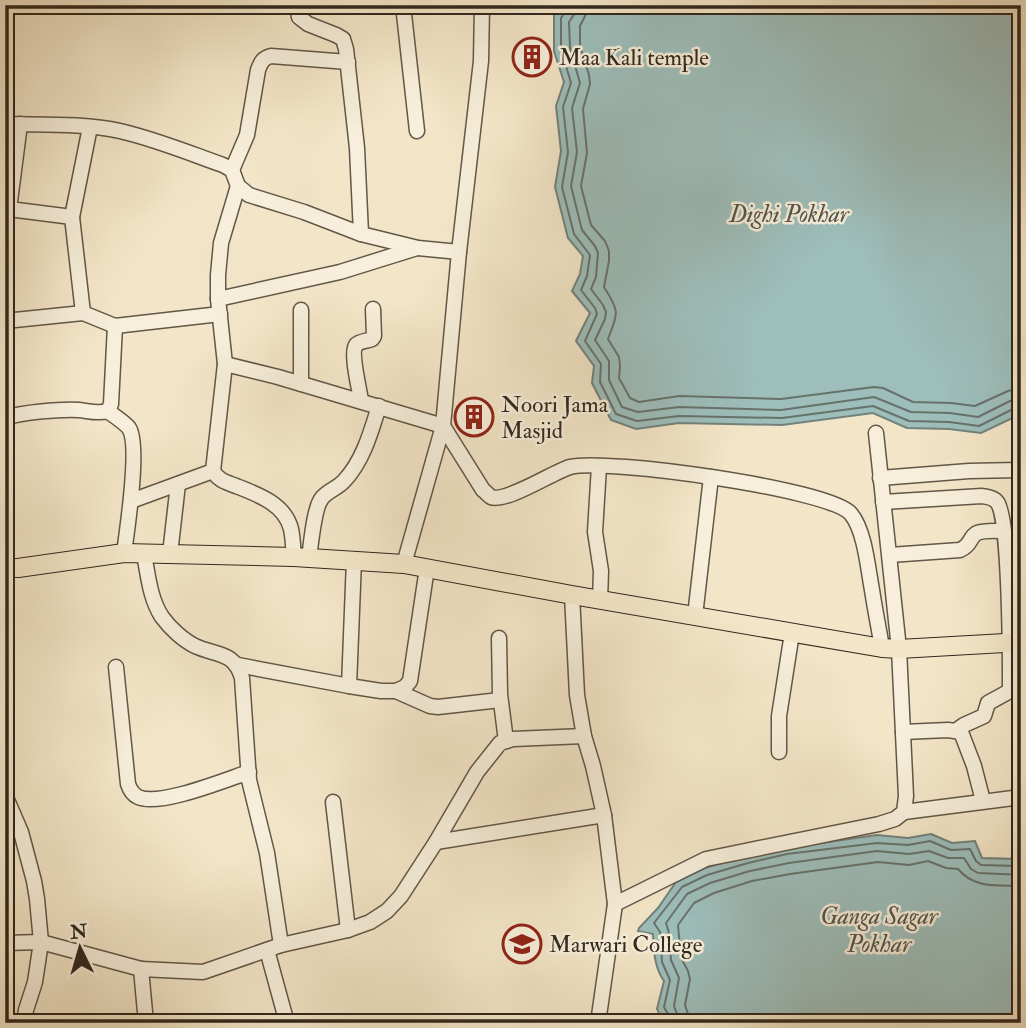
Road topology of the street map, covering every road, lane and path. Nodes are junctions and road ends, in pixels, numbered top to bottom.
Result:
1 (297, 5) edge
2 (403, 5) edge
3 (482, 5) edge
4 (348, 62) junction
5 (5, 124) edge
6 (20, 124) junction
7 (90, 127) junction
8 (417, 131) dead end
9 (232, 170) junction
10 (238, 186) junction
11 (72, 217) junction
12 (361, 234) junction
13 (418, 248) junction
14 (459, 252) junction
15 (218, 299) junction
16 (373, 309) dead end
17 (301, 310) dead end
18 (83, 313) junction
19 (220, 314) junction
20 (5, 321) edge
21 (115, 326) junction
22 (225, 364) junction
23 (301, 384) junction
24 (361, 401) junction
25 (379, 406) junction
26 (108, 411) junction
27 (5, 418) edge
28 (443, 426) junction
29 (876, 433) dead end
30 (599, 466) junction
31 (1021, 470) edge
32 (214, 471) junction
33 (711, 477) junction
34 (880, 478) junction
35 (178, 484) junction
36 (131, 501) junction
37 (883, 502) junction
38 (1003, 531) junction
39 (124, 553) junction
40 (144, 554) junction
41 (170, 554) junction
42 (890, 555) junction
43 (302, 557) junction
44 (354, 561) junction
45 (404, 564) junction
46 (5, 568) edge
47 (427, 568) junction
48 (572, 595) junction
49 (600, 600) junction
50 (695, 616) junction
51 (792, 633) junction
52 (499, 638) dead end
53 (1016, 642) edge
54 (891, 648) junction
55 (238, 665) junction
56 (116, 667) dead end
57 (349, 686) junction
58 (396, 691) junction
59 (500, 700) junction
60 (957, 730) junction
61 (903, 732) junction
62 (584, 736) junction
63 (506, 741) junction
64 (779, 752) dead end
65 (248, 772) junction
66 (5, 795) edge
67 (1021, 797) edge
68 (333, 802) dead end
69 (983, 802) junction
70 (904, 811) junction
71 (604, 816) junction
72 (436, 842) junction
73 (615, 904) junction
74 (348, 930) junction
75 (41, 942) junction
76 (5, 943) edge
77 (274, 948) junction
78 (141, 969) junction
79 (24, 1023) edge
80 (146, 1023) edge
81 (287, 1023) edge
82 (598, 1023) edge

1 - 4 street
2 - 8 street
3 - 14 street
4 - 9 street
4 - 12 street
5 - 6 street
6 - 7 street
6 - 11 street
7 - 9 street
7 - 11 street
9 - 10 street
10 - 12 street
10 - 15 street
11 - 18 street
12 - 13 street
13 - 14 street
13 - 15 street
14 - 28 street
15 - 19 street
16 - 24 street
17 - 23 street
18 - 20 street
18 - 21 street
19 - 21 street
19 - 22 street
21 - 26 street
22 - 23 street
22 - 32 street
23 - 24 street
24 - 25 street
25 - 28 street
25 - 43 street
26 - 27 street
26 - 36 street
28 - 30 street
28 - 45 street
29 - 34 street
30 - 33 street
30 - 49 street
31 - 34 street
32 - 35 street
32 - 43 street
33 - 50 street
33 - 54 street
34 - 37 street
35 - 36 street
35 - 41 street
36 - 39 street
37 - 38 street
37 - 42 street
38 - 42 street
38 - 53 street
39 - 40 main road
39 - 46 main road
40 - 41 main road
40 - 55 street
41 - 43 main road
42 - 54 street
43 - 44 main road
44 - 45 main road
44 - 57 street
45 - 47 main road
47 - 48 main road
47 - 58 street
48 - 49 main road
48 - 62 street
49 - 50 main road
50 - 51 main road
51 - 54 main road
51 - 64 street
52 - 59 street
53 - 54 main road
53 - 60 street
54 - 61 street
55 - 57 street
55 - 65 street
56 - 65 street
57 - 58 street
58 - 59 street
59 - 63 street
60 - 61 street
60 - 69 street
61 - 70 street
62 - 63 street
62 - 71 street
63 - 72 street
65 - 77 street
66 - 75 street
67 - 69 street
68 - 74 street
69 - 70 street
70 - 73 street
71 - 72 street
71 - 73 street
72 - 74 street
73 - 82 street
74 - 77 street
75 - 76 street
75 - 78 street
75 - 79 street
77 - 78 street
77 - 81 street
78 - 80 street

